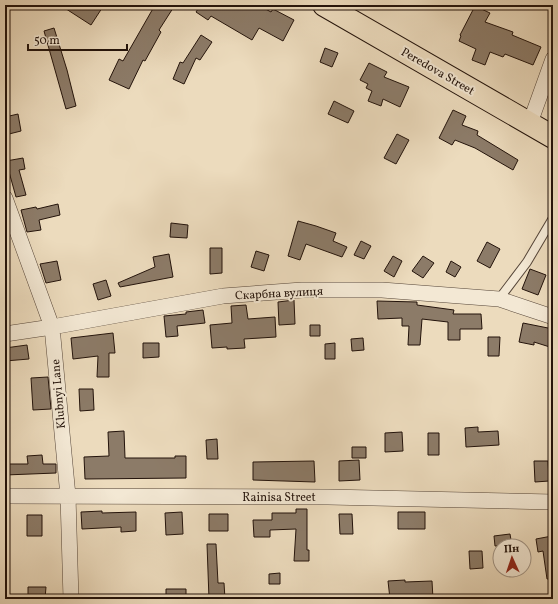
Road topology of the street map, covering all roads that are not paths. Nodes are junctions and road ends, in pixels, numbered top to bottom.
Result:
1 (324, 5) edge
2 (553, 59) edge
3 (530, 123) junction
4 (553, 137) edge
5 (5, 198) edge
6 (553, 218) edge
7 (499, 299) junction
8 (553, 317) edge
9 (52, 327) junction
10 (5, 334) edge
11 (5, 496) edge
12 (68, 496) junction
13 (553, 502) edge
14 (71, 599) edge

1 - 3 main road, Peredova Street
2 - 3 street
3 - 4 main road, Peredova Street
5 - 9 street, Klubnyi Lane
6 - 7 lane
7 - 8 street, Скарбна вулиця
7 - 9 street, Скарбна вулиця
9 - 10 street, Скарбна вулиця
9 - 12 street, Klubnyi Lane
11 - 12 street, Rainisa Street
12 - 13 street, Rainisa Street
12 - 14 street, Klubnyi Lane

